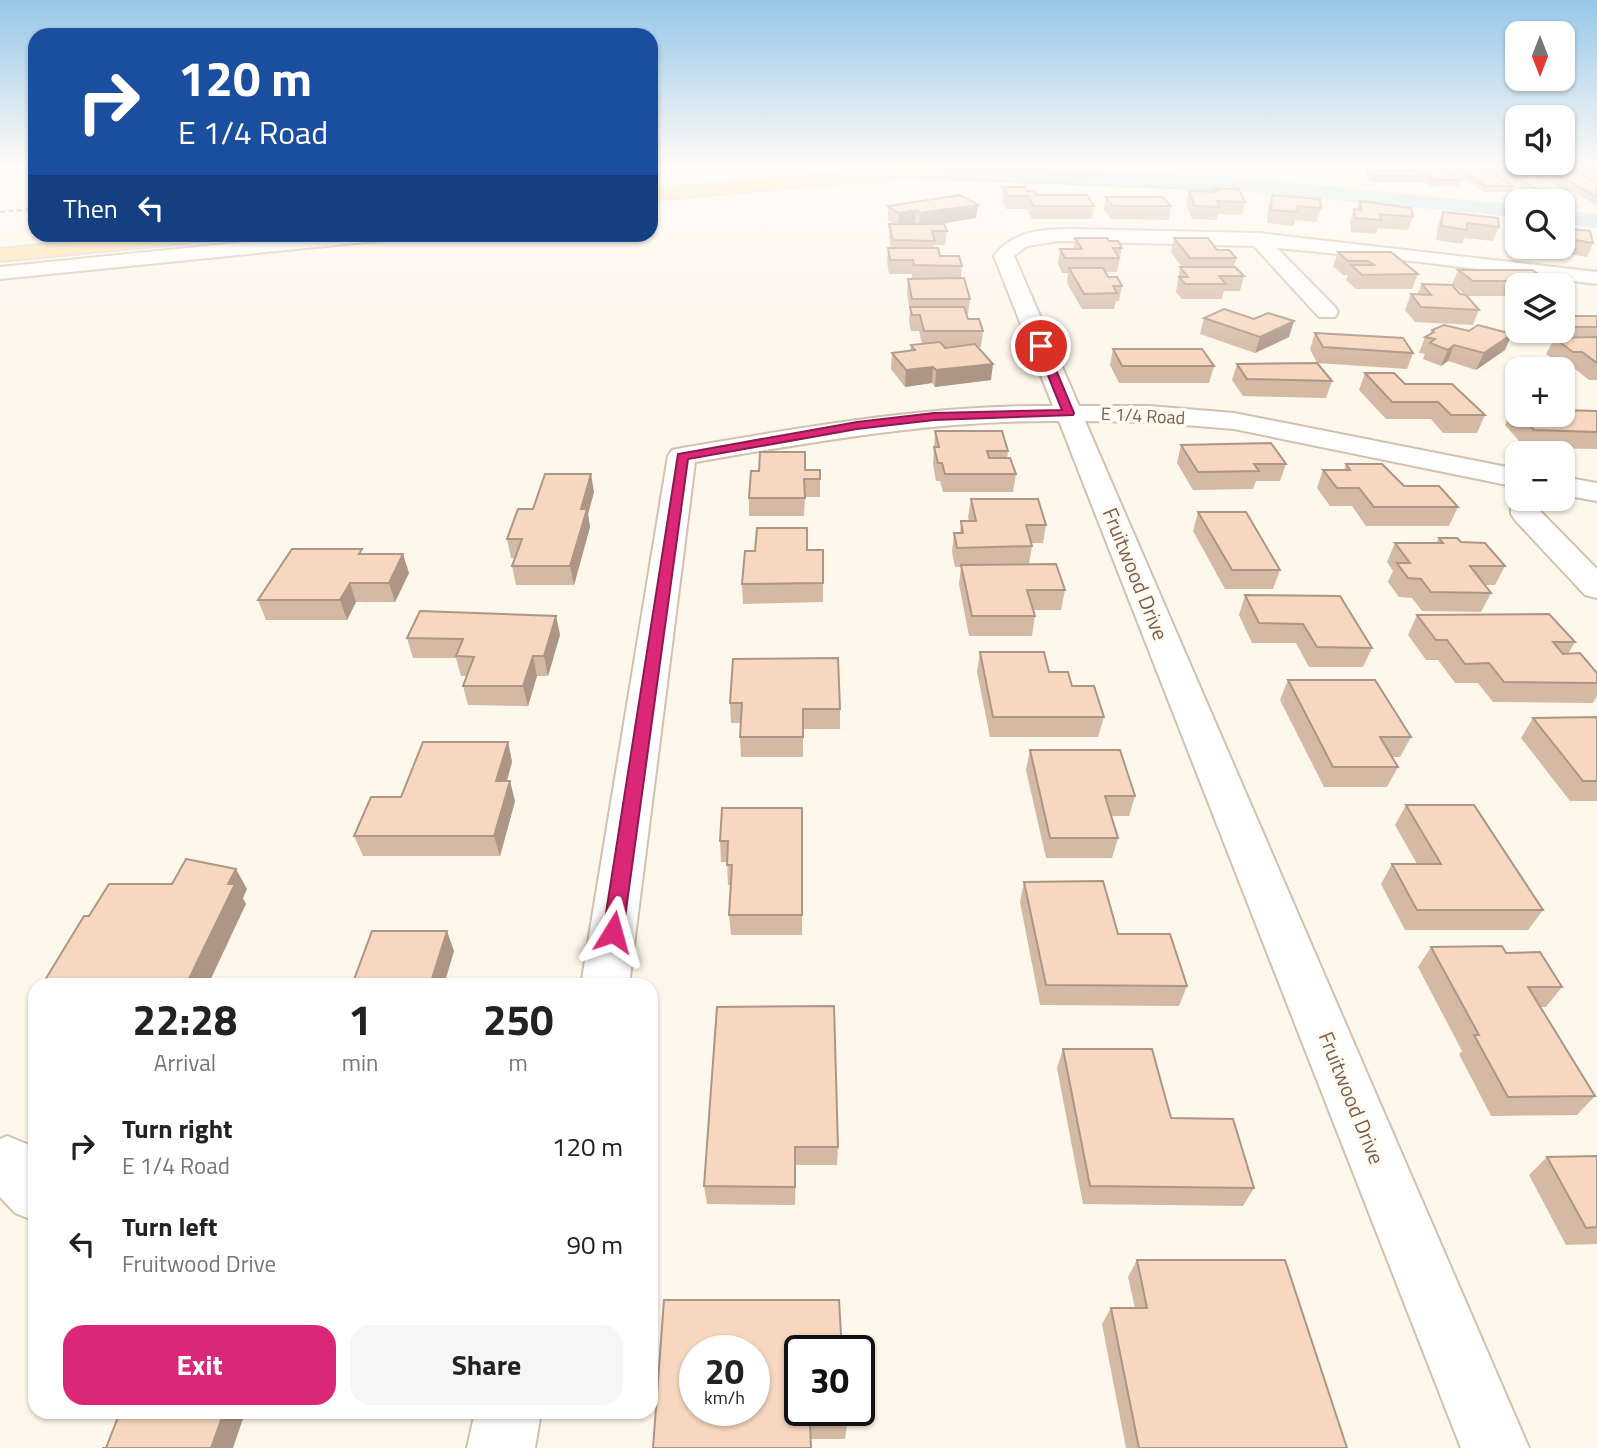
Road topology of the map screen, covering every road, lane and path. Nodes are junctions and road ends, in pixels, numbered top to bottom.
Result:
1 (28, 237) edge
2 (1258, 239) junction
3 (0, 240) edge
4 (135, 242) edge
5 (304, 242) edge
6 (0, 255) edge
7 (0, 274) edge
8 (1593, 280) edge
9 (1326, 312) dead end
10 (1069, 413) junction
11 (1505, 476) edge
12 (1575, 488) edge
13 (1597, 492) edge
14 (1525, 511) edge
15 (1597, 588) edge
16 (606, 978) edge
17 (507, 1419) edge
18 (501, 1448) edge
19 (1495, 1448) edge

1 - 3 main road
2 - 8 street, Fruitwood Drive
2 - 9 street
2 - 10 street, Fruitwood Drive
4 - 6 main road
5 - 7 street
10 - 11 street, E 1/4 Road
10 - 16 street, E 1/4 Road
10 - 19 street, Fruitwood Drive
12 - 13 street
14 - 15 street
17 - 18 street

